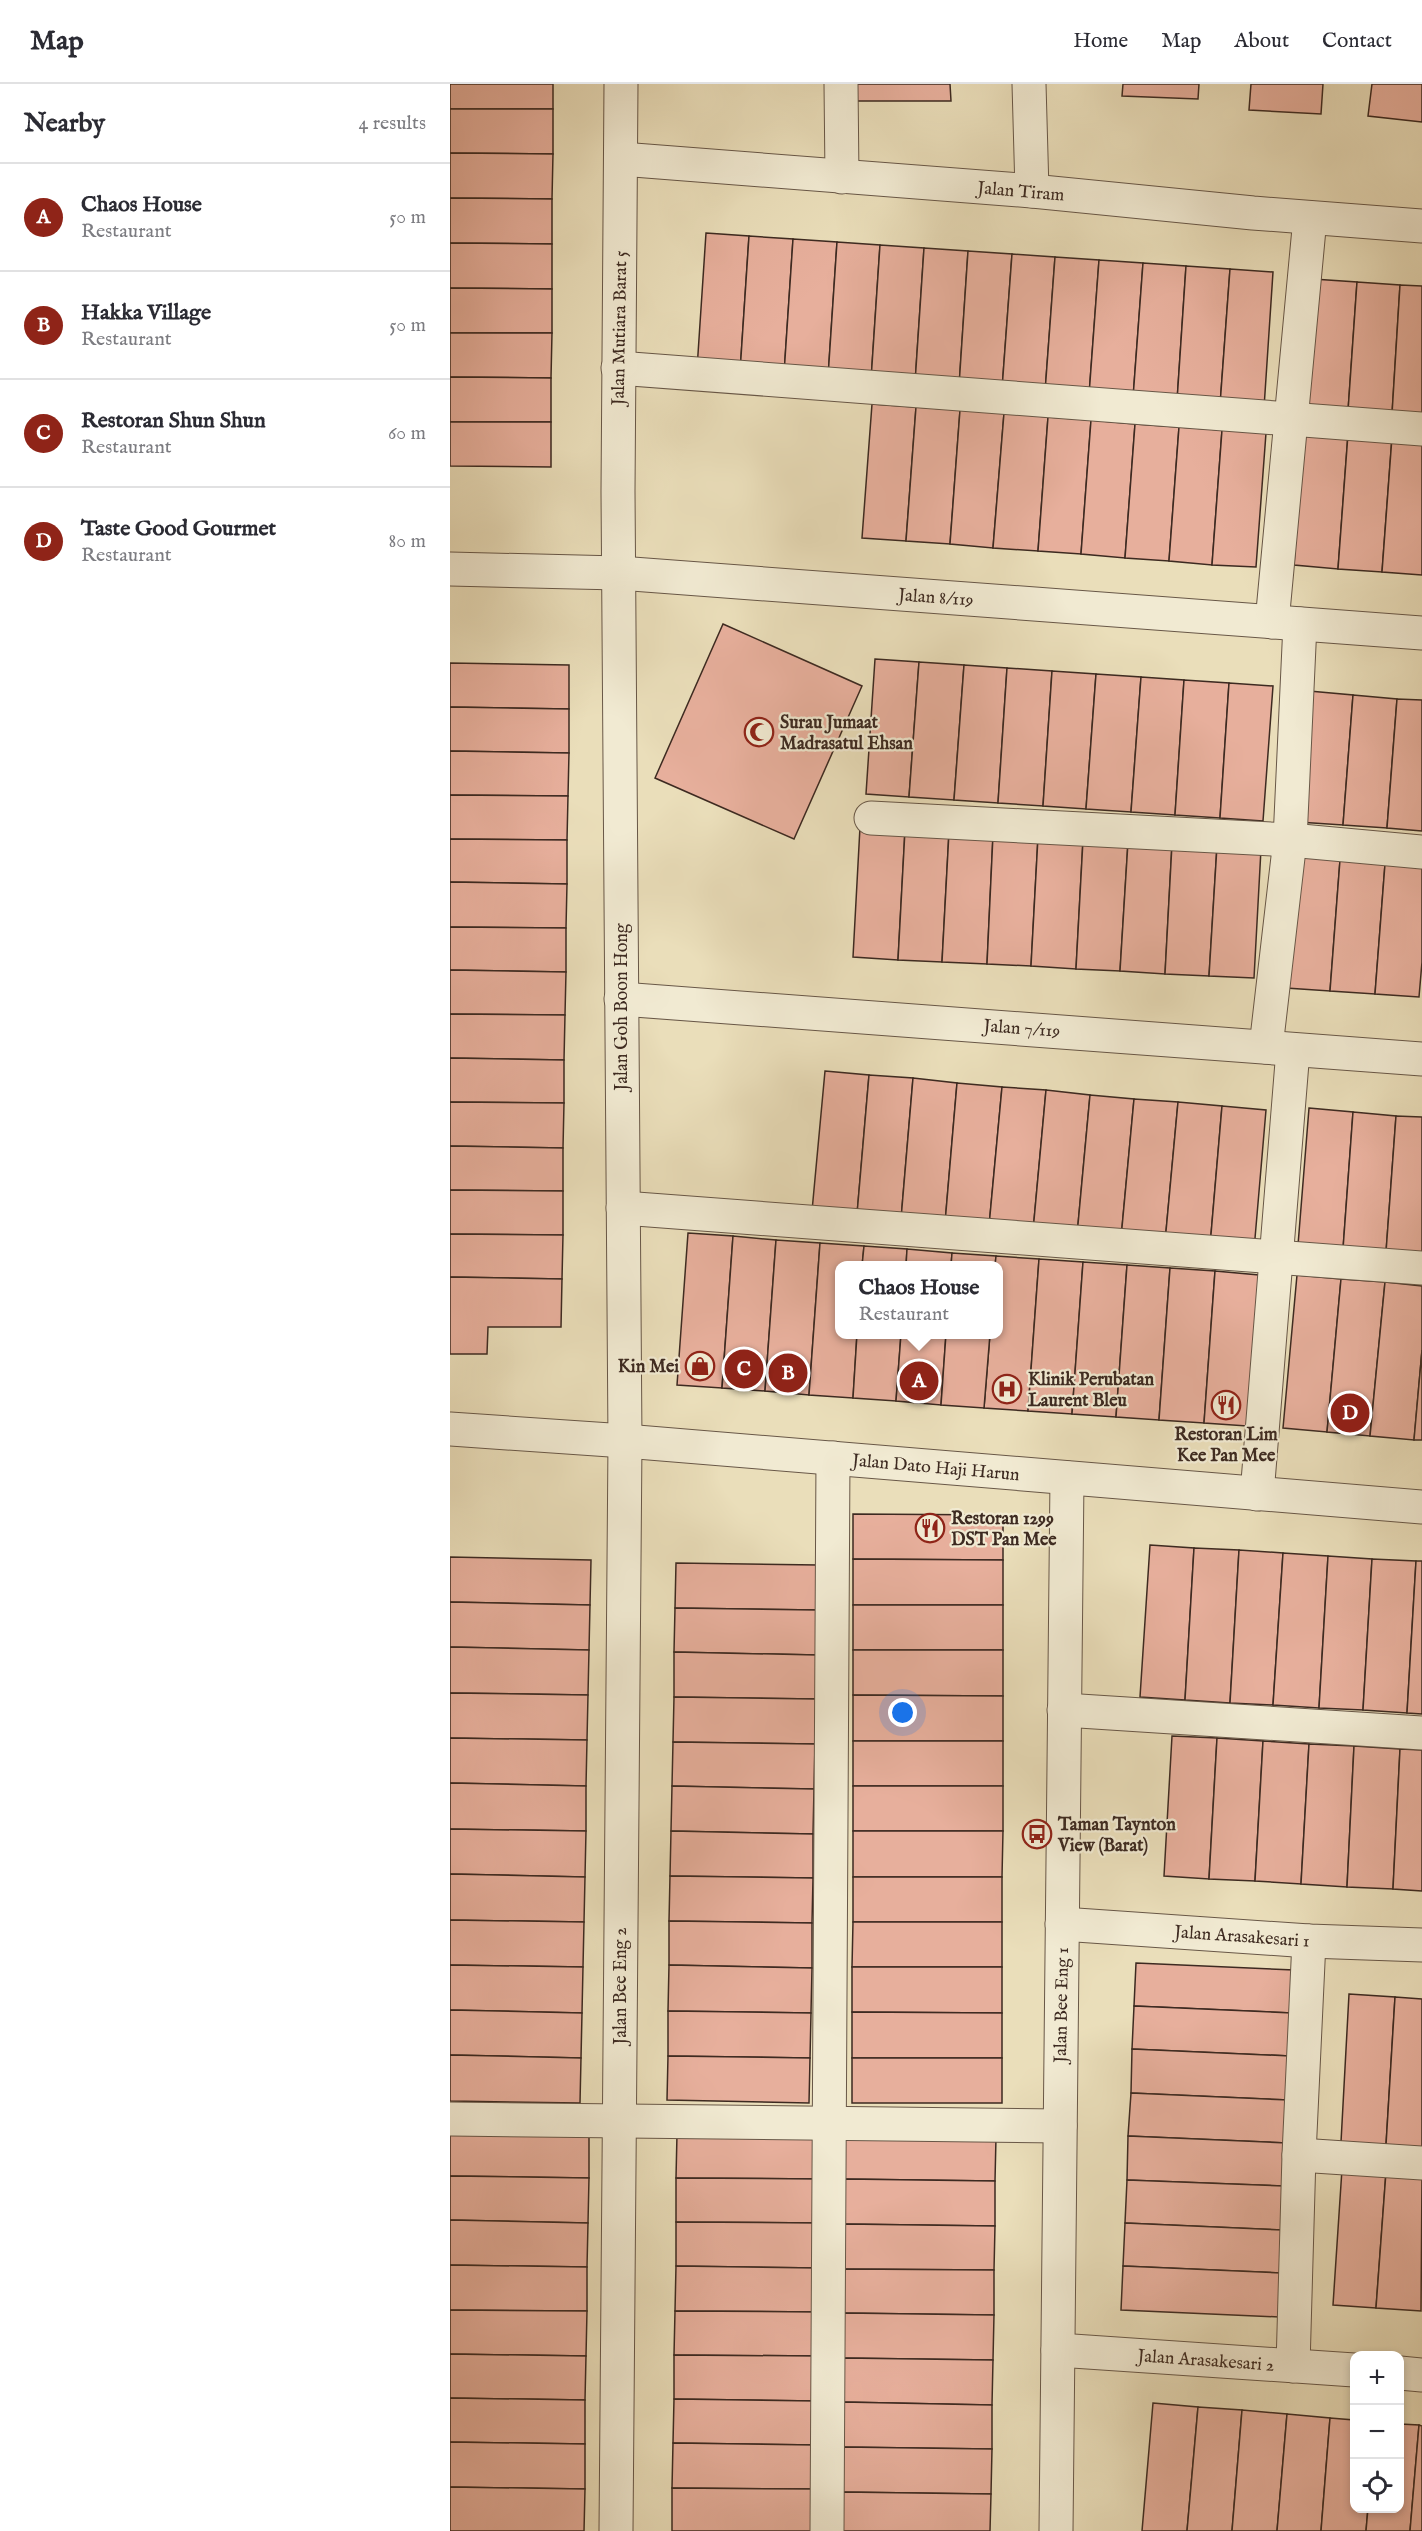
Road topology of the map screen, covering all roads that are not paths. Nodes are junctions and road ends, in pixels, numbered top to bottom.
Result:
1 (621, 84) edge
2 (841, 84) edge
3 (1029, 84) edge
4 (621, 159) junction
5 (842, 177) junction
6 (1032, 191) junction
7 (1310, 218) junction
8 (1422, 226) edge
9 (618, 368) junction
10 (1291, 419) junction
11 (1422, 429) edge
12 (450, 569) edge
13 (619, 573) junction
14 (1286, 623) junction
15 (1422, 633) edge
16 (871, 818) dead end
17 (1290, 840) junction
18 (1422, 852) edge
19 (621, 999) junction
20 (1280, 1048) junction
21 (1422, 1059) edge
22 (623, 1208) junction
23 (1277, 1257) junction
24 (1422, 1268) edge
25 (450, 1429) edge
26 (625, 1441) junction
27 (833, 1458) junction
28 (1067, 1478) junction
29 (1257, 1494) junction
30 (1422, 1507) edge
31 (1064, 1710) junction
32 (1422, 1733) edge
33 (1062, 1924) junction
34 (1309, 1941) junction
35 (1422, 1945) edge
36 (450, 2119) edge
37 (619, 2121) junction
38 (830, 2123) junction
39 (1060, 2126) junction
40 (1299, 2155) junction
41 (1422, 2163) edge
42 (1058, 2350) junction
43 (1293, 2366) junction
44 (1350, 2370) edge
45 (1404, 2373) edge
46 (1422, 2375) edge
47 (616, 2531) edge
48 (827, 2531) edge
49 (1056, 2531) edge

1 - 4 street, Jalan Mutiara Barat 5
2 - 5 street
3 - 6 street
4 - 5 street, Jalan Tiram
4 - 9 street, Jalan Mutiara Barat 5
5 - 6 street, Jalan Tiram
6 - 7 street, Jalan Tiram
7 - 8 street, Jalan Tiram
7 - 10 street
9 - 10 street
9 - 13 street, Jalan Mutiara Barat 5
10 - 11 street
10 - 14 street
12 - 13 street, Jalan 8/119
13 - 14 street, Jalan 8/119
13 - 19 street, Jalan Goh Boon Hong
14 - 15 street, Jalan 8/119
14 - 17 street
16 - 17 street
17 - 18 street
17 - 20 street
19 - 20 street, Jalan 7/119
19 - 22 street, Jalan Goh Boon Hong
20 - 21 street, Jalan 7/119
20 - 23 street
22 - 23 street
22 - 26 street, Jalan Goh Boon Hong
23 - 24 street
23 - 29 street
25 - 26 street, Jalan Dato Haji Harun
26 - 27 street, Jalan Dato Haji Harun
26 - 37 street, Jalan Bee Eng 2
27 - 28 street, Jalan Dato Haji Harun
27 - 38 street
28 - 29 street, Jalan Dato Haji Harun
28 - 31 street, Jalan Bee Eng 1
29 - 30 street, Jalan Dato Haji Harun
31 - 32 street
31 - 33 street, Jalan Bee Eng 1
33 - 34 street, Jalan Arasakesari 1
33 - 39 street, Jalan Bee Eng 1
34 - 35 street, Jalan Arasakesari 1
34 - 40 street
36 - 37 street
37 - 38 street
37 - 47 street, Jalan Bee Eng 2
38 - 39 street
38 - 48 street
39 - 42 street, Jalan Bee Eng 1
40 - 41 street
40 - 43 street
42 - 43 street, Jalan Arasakesari 2
42 - 49 street, Jalan Bee Eng 1
43 - 44 street, Jalan Arasakesari 2
45 - 46 street

